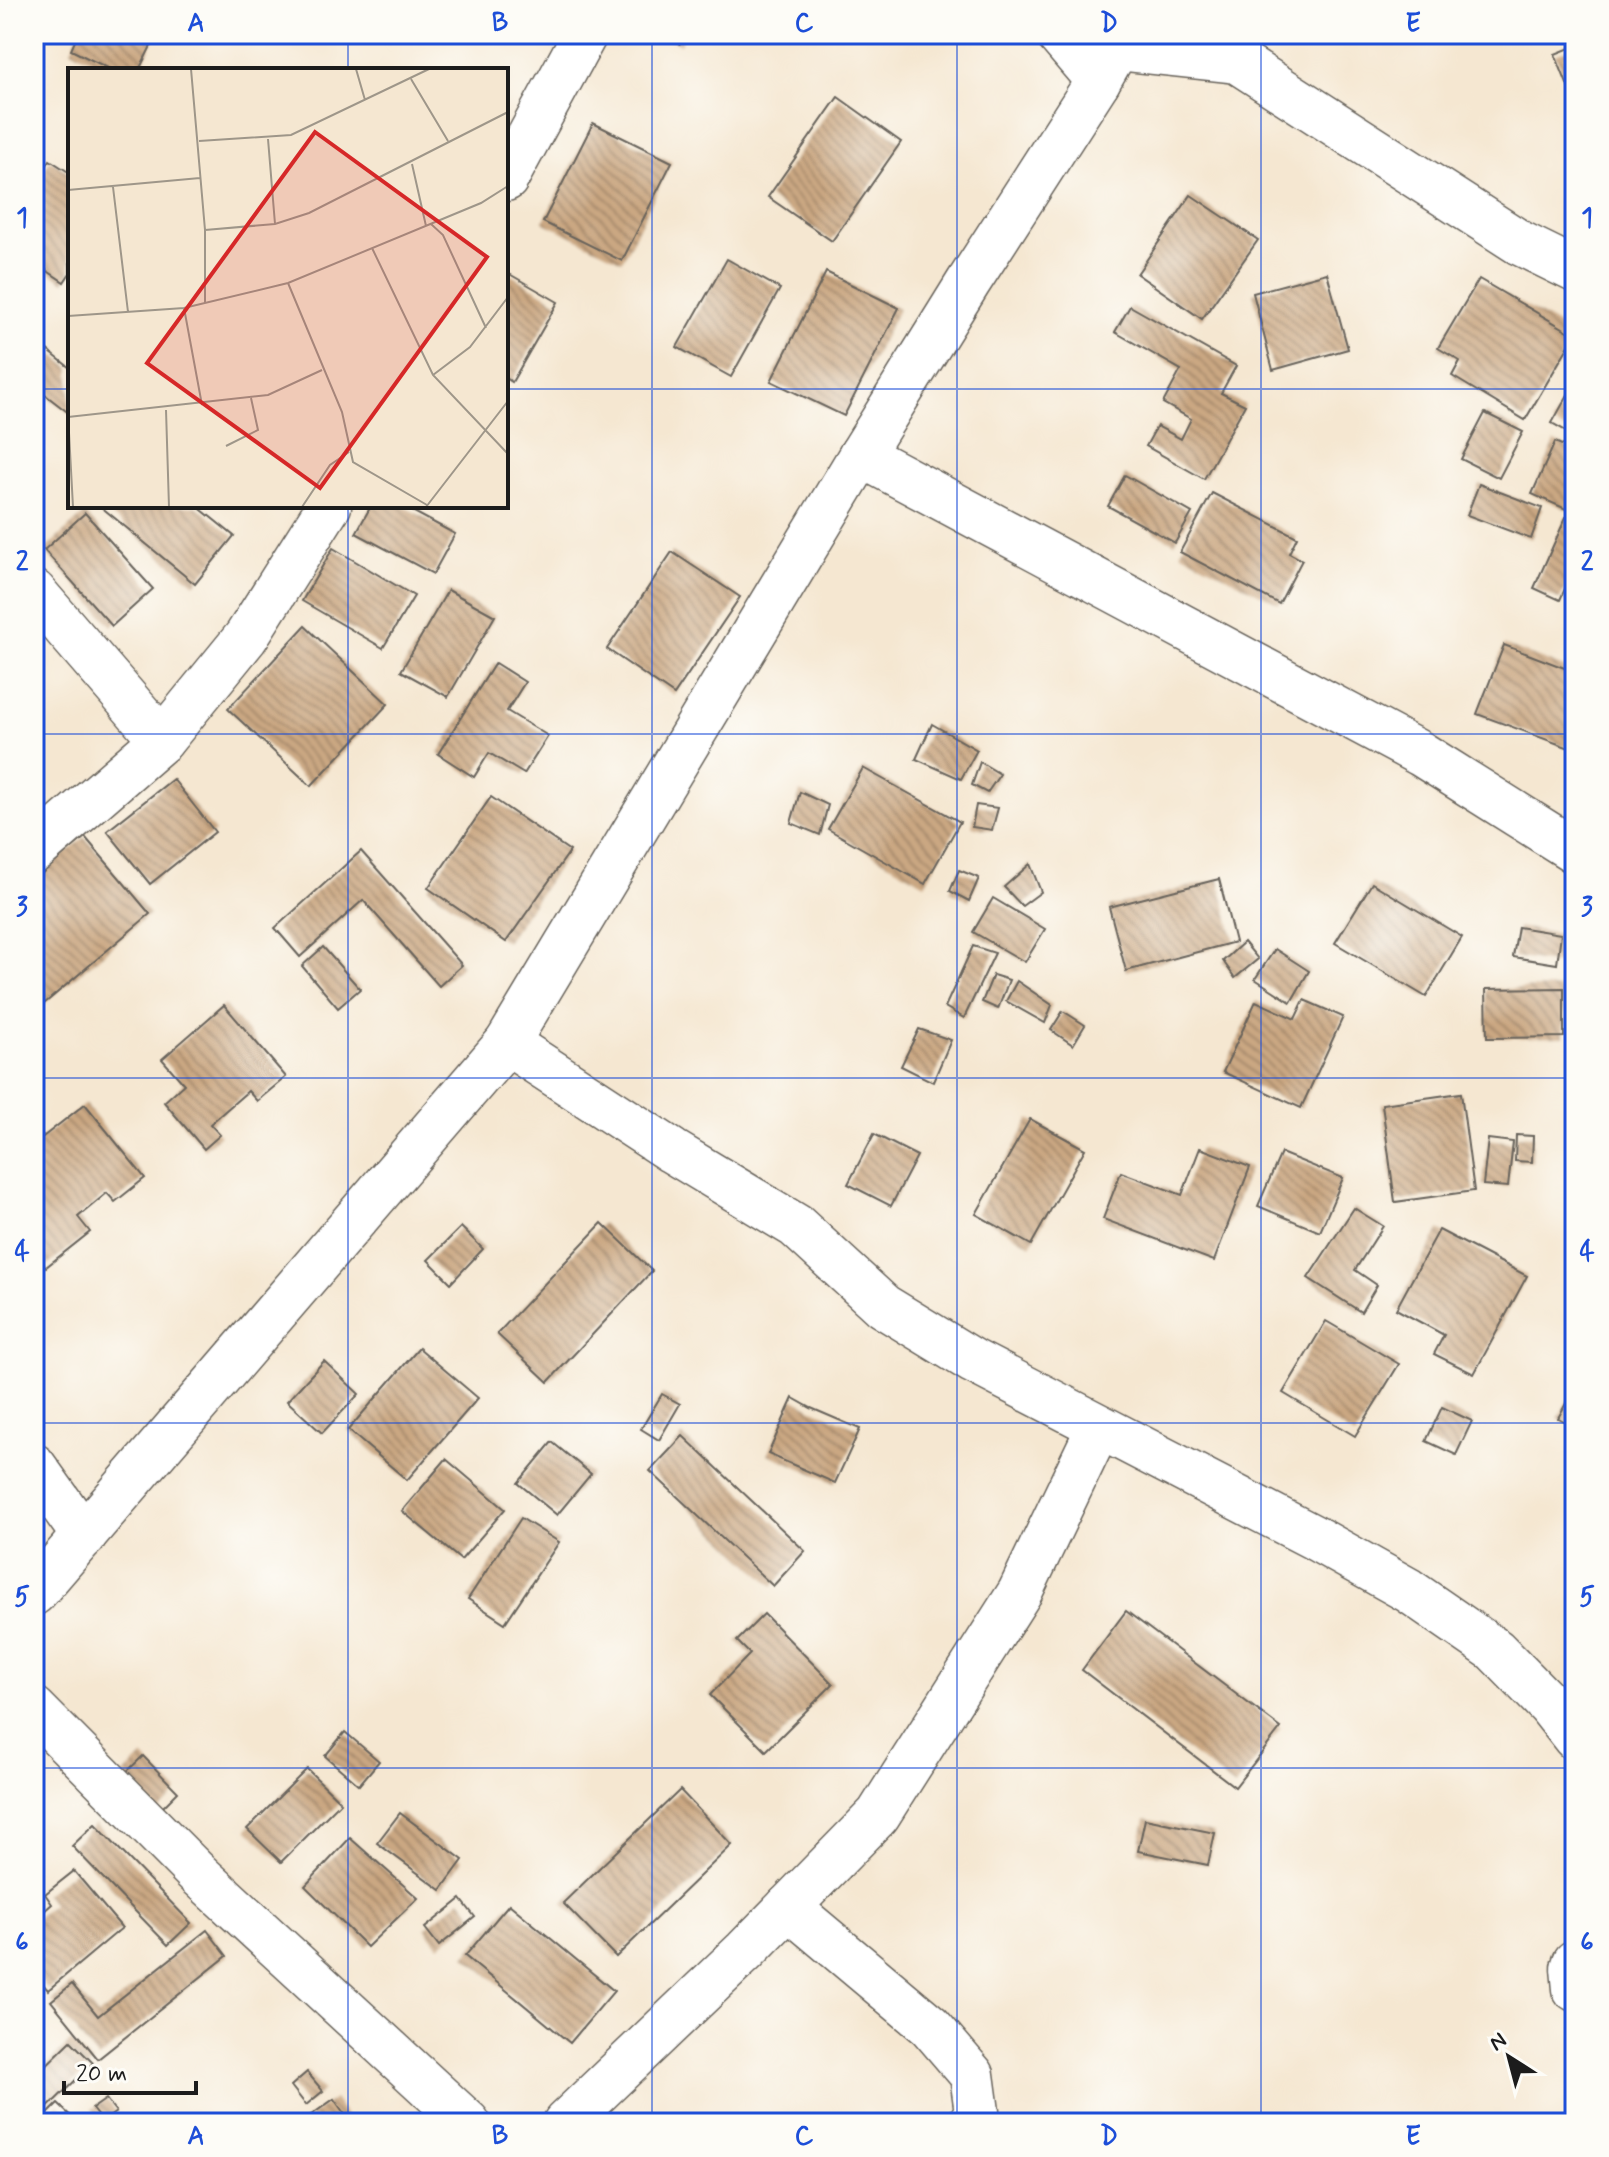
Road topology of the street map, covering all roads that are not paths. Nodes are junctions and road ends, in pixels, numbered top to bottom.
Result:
1 (585, 34) edge
2 (1058, 34) edge
3 (1113, 54) edge
4 (508, 175) edge
5 (1575, 270) edge
6 (861, 455) junction
7 (328, 508) edge
8 (34, 592) edge
9 (162, 740) junction
10 (34, 851) edge
11 (1575, 851) edge
12 (507, 1043) junction
13 (1099, 1427) junction
14 (34, 1466) edge
15 (84, 1536) junction
16 (34, 1593) edge
17 (34, 1709) edge
18 (1575, 1738) edge
19 (788, 1907) junction
20 (1575, 1962) edge
21 (1575, 1989) edge
22 (468, 2123) edge
23 (565, 2123) edge
24 (970, 2123) edge

1 - 4 street
2 - 3 street
3 - 5 street
3 - 6 street
6 - 11 street
6 - 12 street
7 - 9 street
8 - 9 street
9 - 10 street
12 - 13 street
12 - 15 street
13 - 18 street
13 - 19 street
14 - 15 street
15 - 16 street
17 - 22 street
19 - 23 street
19 - 24 street
20 - 21 street

